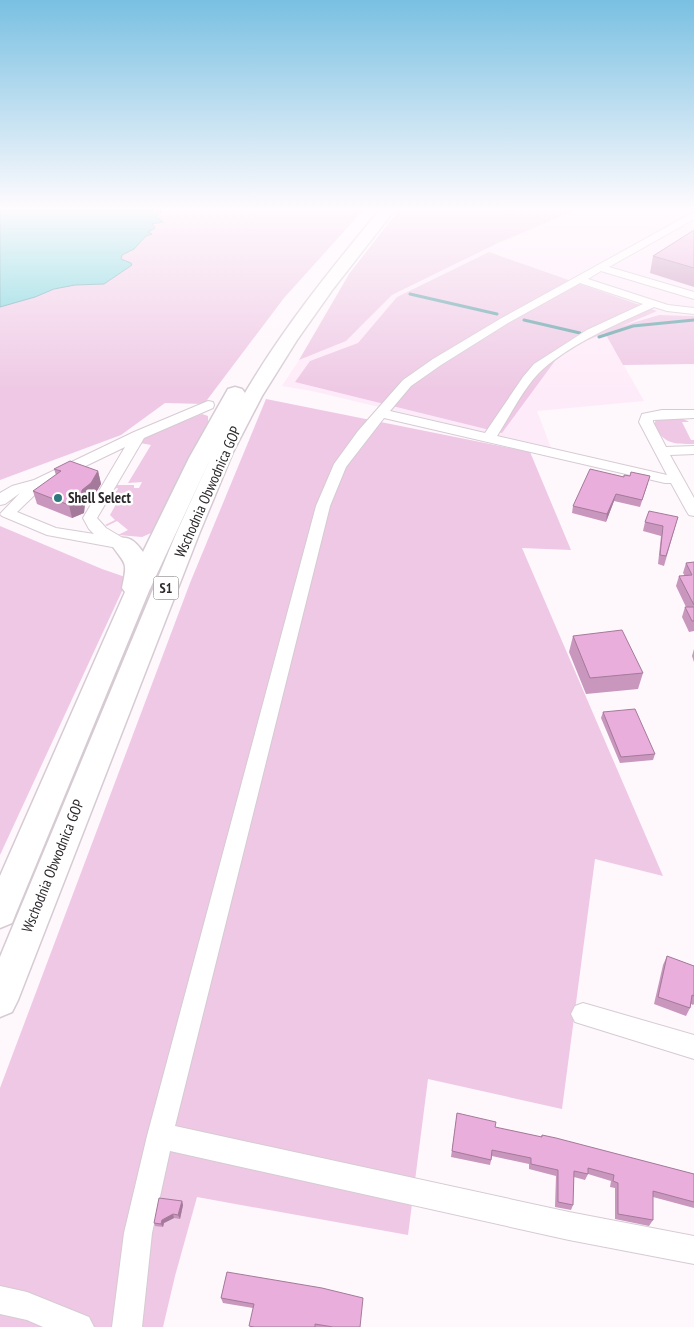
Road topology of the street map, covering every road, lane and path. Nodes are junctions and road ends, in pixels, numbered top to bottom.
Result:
1 (323, 269) edge
2 (340, 269) edge
3 (596, 269) edge
4 (605, 269) edge
5 (570, 284) junction
6 (694, 296) edge
7 (652, 304) junction
8 (694, 311) edge
9 (251, 367) junction
10 (208, 405) joint
11 (380, 413) junction
12 (694, 414) edge
13 (139, 435) junction
14 (488, 438) junction
15 (694, 450) edge
16 (663, 455) junction
17 (675, 478) junction
18 (2, 508) edge
19 (694, 512) edge
20 (123, 544) junction
21 (131, 606) junction
22 (0, 913) edge
23 (0, 1000) edge
24 (583, 1014) dead end
25 (694, 1047) edge
26 (160, 1136) junction
27 (694, 1250) edge
28 (0, 1300) edge
29 (79, 1327) edge
30 (127, 1327) edge

1 - 9 highway, Wschodnia Obwodnica GOP / S1
2 - 23 highway, Wschodnia Obwodnica GOP / S1
3 - 5 street
4 - 6 street
5 - 7 street
5 - 11 street
7 - 8 street
7 - 14 street
9 - 10 highway
9 - 21 highway, Wschodnia Obwodnica GOP / S1
10 - 13 street
11 - 14 street
11 - 26 street
12 - 16 street
13 - 18 street
13 - 20 street
14 - 17 street
15 - 16 street
16 - 17 street
17 - 19 street
18 - 20 street
20 - 21 highway
21 - 22 highway, Wschodnia Obwodnica GOP / S1
24 - 25 street
26 - 27 street
26 - 30 street
28 - 29 street

